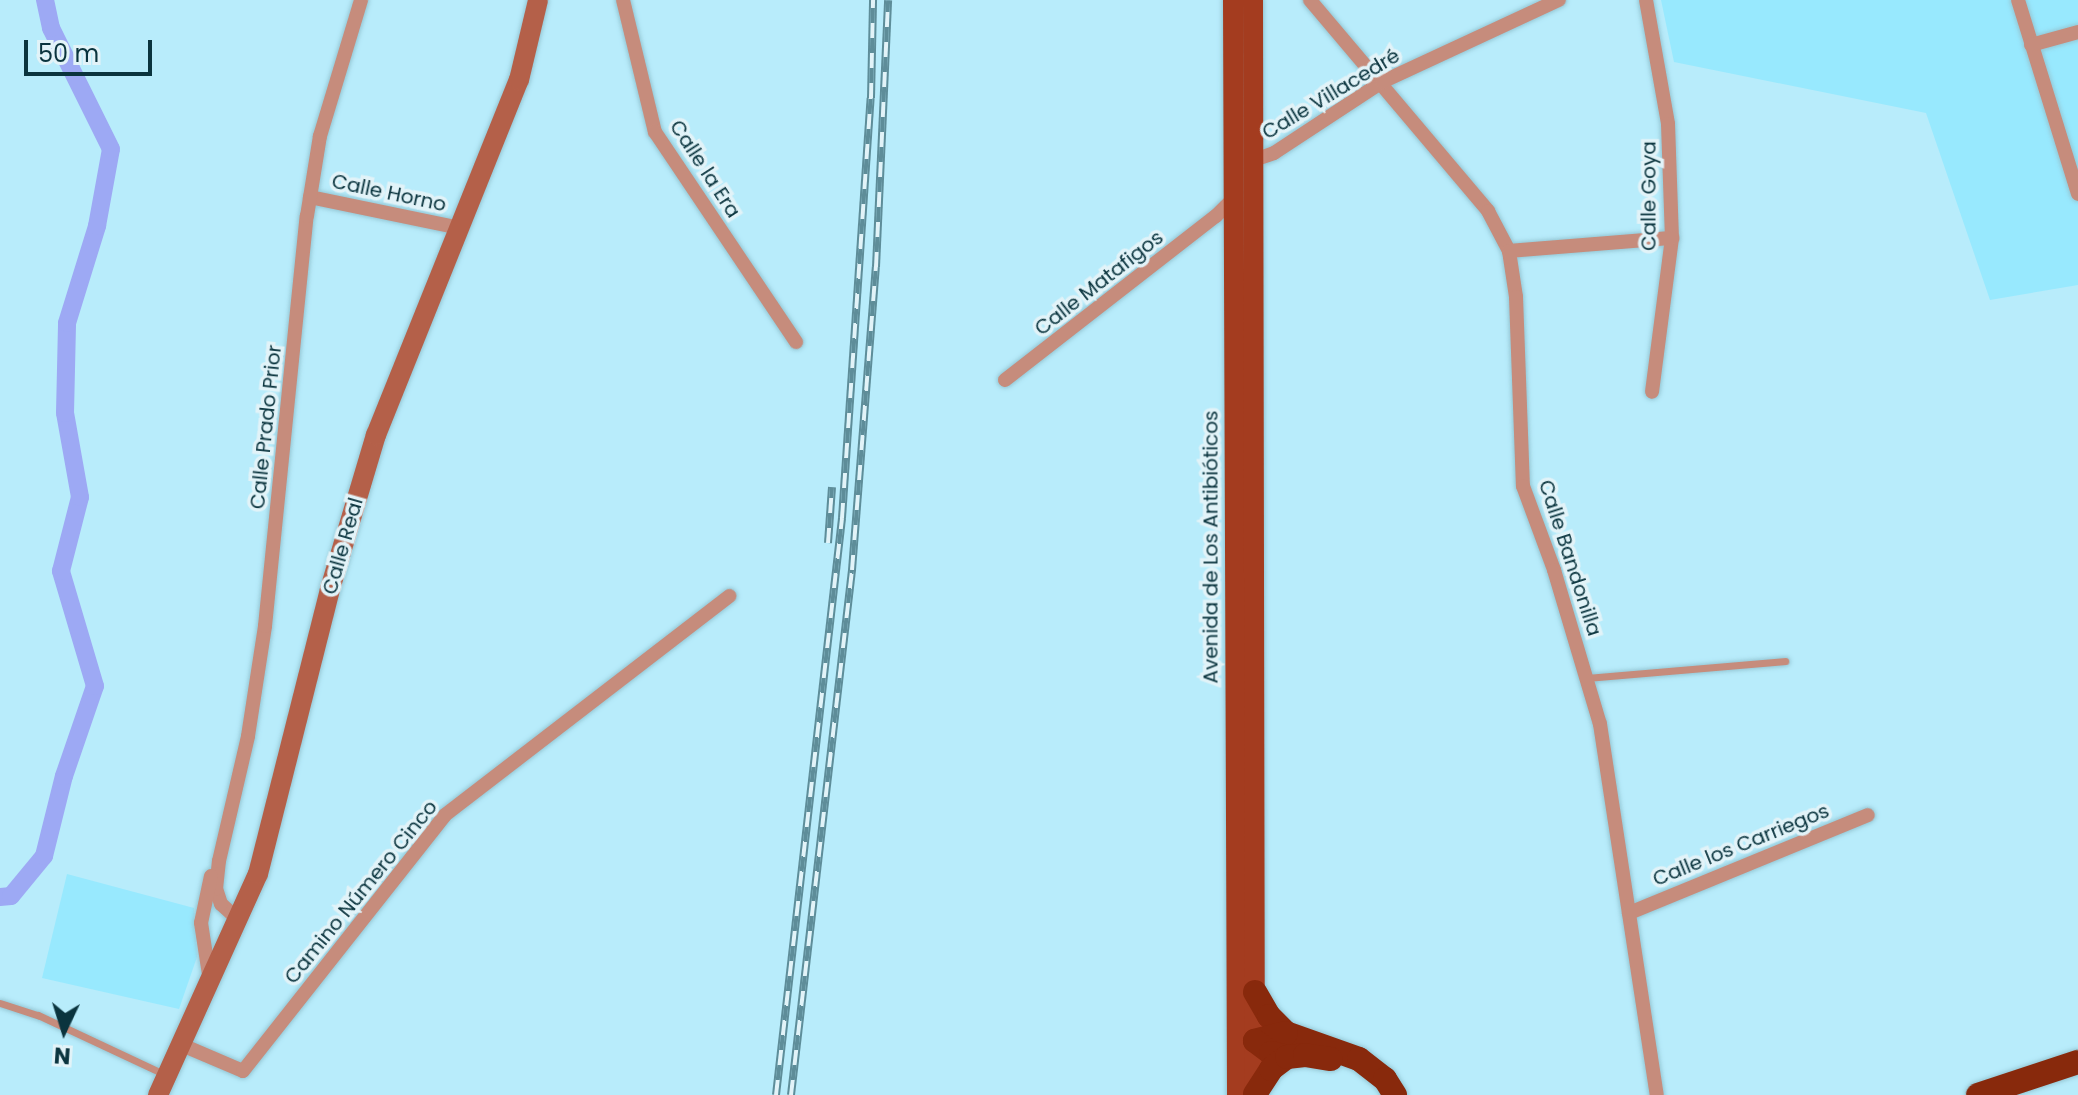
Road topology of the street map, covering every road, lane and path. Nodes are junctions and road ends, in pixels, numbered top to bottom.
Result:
1 (361, 0) edge
2 (538, 0) edge
3 (623, 0) edge
4 (1233, 0) edge
5 (1253, 0) edge
6 (1310, 0) edge
7 (1559, 0) edge
8 (1646, 0) edge
9 (2018, 0) edge
10 (1233, 29) junction
11 (2078, 32) edge
12 (2031, 45) junction
13 (1382, 82) junction
14 (1254, 160) junction
15 (2078, 194) edge
16 (310, 197) junction
17 (1235, 197) junction
18 (1216, 216) junction
19 (460, 228) junction
20 (1236, 231) junction
21 (1672, 238) junction
22 (1509, 251) junction
23 (796, 342) dead end
24 (1005, 380) dead end
25 (1652, 392) dead end
26 (1254, 424) junction
27 (1233, 469) junction
28 (729, 596) dead end
29 (1253, 644) junction
30 (1785, 661) dead end
31 (1587, 678) junction
32 (1235, 775) junction
33 (1868, 815) dead end
34 (219, 861) junction
35 (1629, 913) junction
36 (242, 915) junction
37 (201, 923) junction
38 (231, 940) junction
39 (211, 983) junction
40 (1255, 992) junction
41 (0, 1003) edge
42 (1255, 1041) junction
43 (182, 1045) junction
44 (1286, 1045) junction
45 (2078, 1062) edge
46 (168, 1075) junction
47 (1255, 1094) edge
48 (158, 1095) edge
49 (1237, 1095) edge
50 (1247, 1095) edge
51 (1382, 1095) edge
52 (1395, 1095) edge
53 (1657, 1095) edge
54 (1978, 1095) edge

1 - 16 street, Calle Prado Prior
2 - 19 street, Calle Real
3 - 23 street, Calle la Era
4 - 10 main road, Avenida de Los Antibióticos
5 - 14 main road
6 - 13 street, Calle Bandonilla
7 - 13 street, Calle Villacedré
8 - 21 street, Calle Goya
9 - 12 street
10 - 14 main road
10 - 17 main road, Avenida de Los Antibióticos
11 - 12 street
12 - 15 street
13 - 14 street, Calle Villacedré
13 - 22 street, Calle Bandonilla
14 - 17 main road
14 - 26 main road
16 - 19 street, Calle Horno
16 - 34 street, Calle Prado Prior
17 - 18 street, Calle Matafigos
17 - 20 main road, Avenida de Los Antibióticos
18 - 20 street
18 - 24 street, Calle Matafigos
19 - 36 street, Calle Real
20 - 27 main road, Avenida de Los Antibióticos
21 - 22 street
21 - 25 street, Calle Goya
22 - 31 street, Calle Bandonilla
26 - 27 main road
26 - 29 main road
27 - 29 main road
27 - 32 main road, Avenida de Los Antibióticos
28 - 43 street, Camino Número Cinco
29 - 40 main road
30 - 31 lane
31 - 35 street, Calle Bandonilla
32 - 42 main road
32 - 49 main road, Avenida de Los Antibióticos
33 - 35 street, Calle los Carriegos
34 - 36 street, Calle Prado Prior
34 - 37 street, Calle Prado Prior
35 - 53 street, Calle Bandonilla
36 - 38 street, Calle Real
37 - 38 street
37 - 39 street, Calle Prado Prior
38 - 39 street, Calle Real
39 - 43 street, Calle Real
40 - 42 main road
40 - 44 highway
41 - 46 lane
42 - 44 highway
42 - 47 main road
42 - 50 main road
43 - 46 street, Calle Real
44 - 47 highway
44 - 51 highway
44 - 52 highway
45 - 54 highway
46 - 48 street, Calle Real

